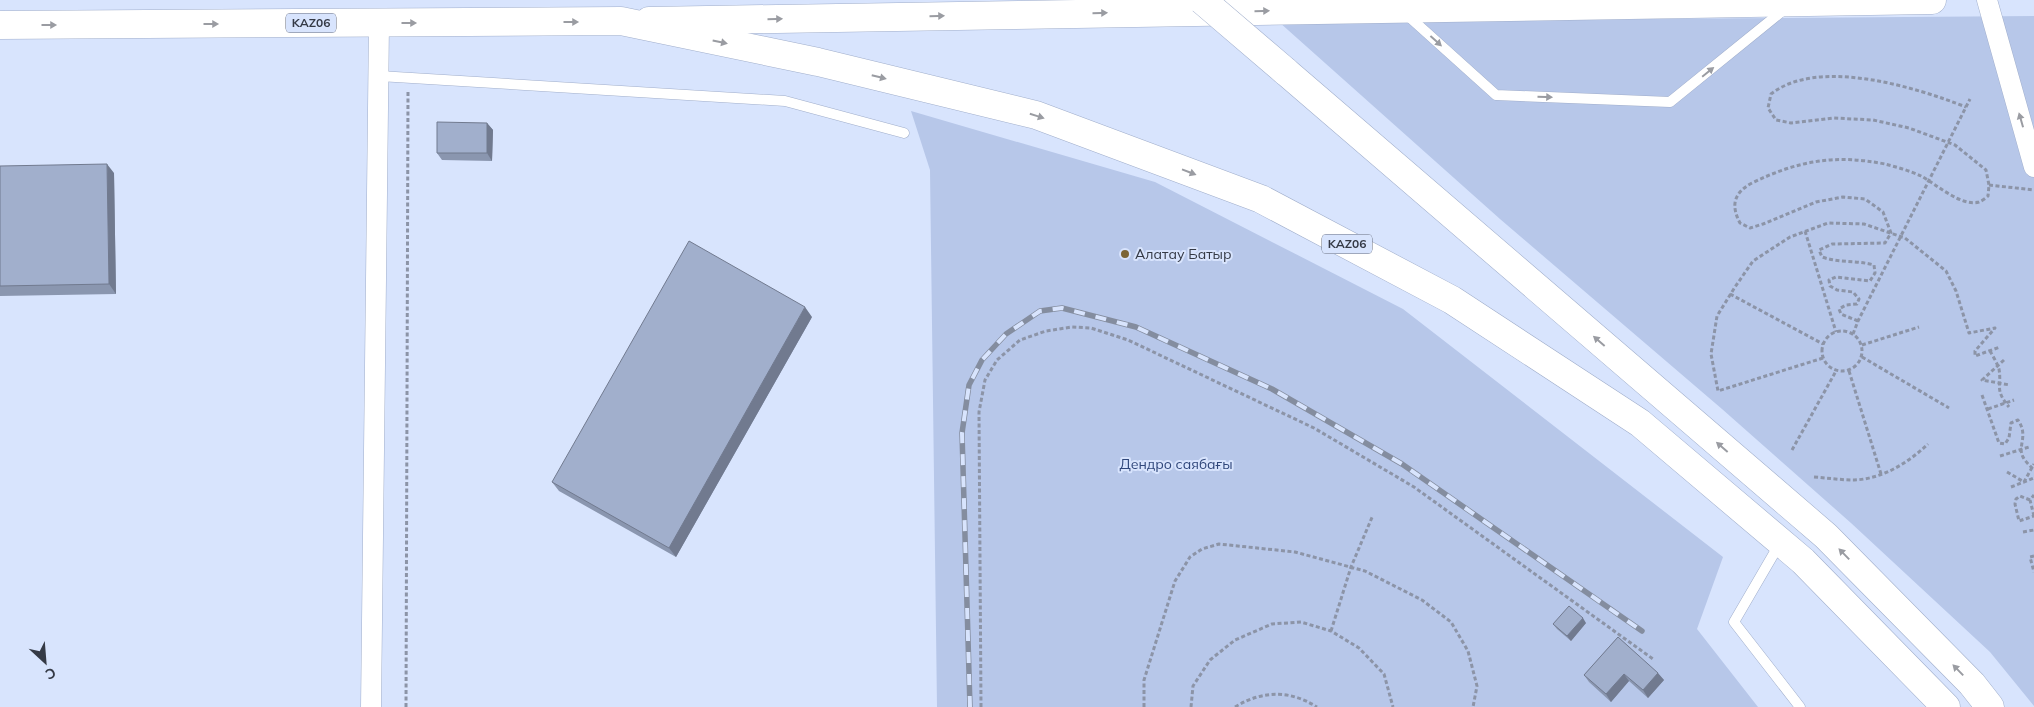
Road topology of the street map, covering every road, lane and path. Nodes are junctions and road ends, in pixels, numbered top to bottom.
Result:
1 (1202, 0) edge
2 (1932, 0) edge
3 (1987, 0) edge
4 (1746, 2) edge
5 (1793, 3) junction
6 (1400, 8) junction
7 (621, 21) junction
8 (379, 23) junction
9 (0, 25) edge
10 (379, 76) junction
11 (408, 78) junction
12 (1970, 99) dead end
13 (1966, 107) junction
14 (904, 133) dead end
15 (1948, 142) junction
16 (2034, 167) edge
17 (1928, 181) junction
18 (1989, 185) junction
19 (2034, 190) edge
20 (1805, 231) junction
21 (1891, 233) junction
22 (1900, 236) junction
23 (1730, 294) junction
24 (1858, 321) junction
25 (1919, 327) dead end
26 (1836, 332) junction
27 (1853, 334) junction
28 (1823, 344) junction
29 (1862, 345) junction
30 (2000, 347) dead end
31 (1990, 351) junction
32 (1862, 357) junction
33 (1823, 358) junction
34 (2004, 360) dead end
35 (1997, 366) junction
36 (1849, 370) junction
37 (1836, 371) junction
38 (1998, 383) junction
39 (2010, 385) dead end
40 (1982, 395) dead end
41 (2014, 400) dead end
42 (2006, 403) junction
43 (2009, 407) dead end
44 (1949, 408) dead end
45 (1988, 409) junction
46 (1928, 444) dead end
47 (2029, 447) dead end
48 (1792, 450) dead end
49 (2022, 450) junction
50 (2000, 456) dead end
51 (2033, 467) edge
52 (2007, 472) dead end
53 (1881, 474) junction
54 (1814, 477) dead end
55 (2034, 478) edge
56 (2024, 482) junction
57 (2011, 486) dead end
58 (2034, 495) edge
59 (2030, 500) junction
60 (1373, 515) dead end
61 (2034, 516) edge
62 (2034, 530) edge
63 (2023, 532) dead end
64 (1781, 542) junction
65 (2034, 556) edge
66 (1351, 567) junction
67 (2034, 572) edge
68 (1331, 631) junction
69 (1653, 659) dead end
70 (371, 707) edge
71 (406, 707) edge
72 (981, 707) edge
73 (1144, 707) edge
74 (1191, 707) edge
75 (1235, 707) edge
76 (1317, 707) edge
77 (1393, 707) edge
78 (1473, 707) edge
79 (1800, 707) edge
80 (1946, 707) edge
81 (1990, 707) edge

81 -> 1 main road, bridge
2 - 5 main road, KАZ06
16 -> 3 street
4 - 5 main road, KАZ06
4 - 6 main road, KАZ06
6 -> 5 lane
7 -> 6 main road, KАZ06
8 -> 7 main road, KАZ06
7 -> 64 main road, KАZ06
9 -> 8 main road, KАZ06
8 - 10 street
10 - 11 lane
10 - 70 street
11 - 14 lane
11 - 71 path
12 - 13 path
13 - 15 path
13 - 15 path
15 - 17 path
15 - 18 path
17 - 18 path
17 - 21 path
17 - 22 path
18 - 19 path
20 - 21 path
20 - 23 path
20 - 26 path
21 - 22 path
21 - 24 path
22 - 24 path
22 - 31 path
23 - 28 path
23 - 33 path
24 - 27 path
25 - 29 path
26 - 27 path
26 - 28 path
27 - 29 path
28 - 33 path
29 - 32 path
30 - 31 path
31 - 35 path
32 - 36 path
32 - 44 path
33 - 37 path
34 - 35 path
35 - 38 path
35 - 38 path
36 - 37 path
36 - 53 path
37 - 48 path
38 - 39 path
38 - 42 path
40 - 45 path
41 - 42 path
42 - 43 path
42 - 45 path
45 - 49 path
46 - 53 path
47 - 49 path
49 - 50 path
49 - 51 path
51 - 56 path
52 - 56 path
53 - 54 path
55 - 56 path
56 - 57 path
58 - 59 path
59 - 61 path
59 - 61 path
60 - 66 path
62 - 63 path
64 - 79 lane
64 - 80 main road, KАZ06
65 - 67 path
66 - 68 path
66 - 73 path
66 - 78 path
68 - 74 path
68 - 77 path
69 - 72 path
75 - 76 path

